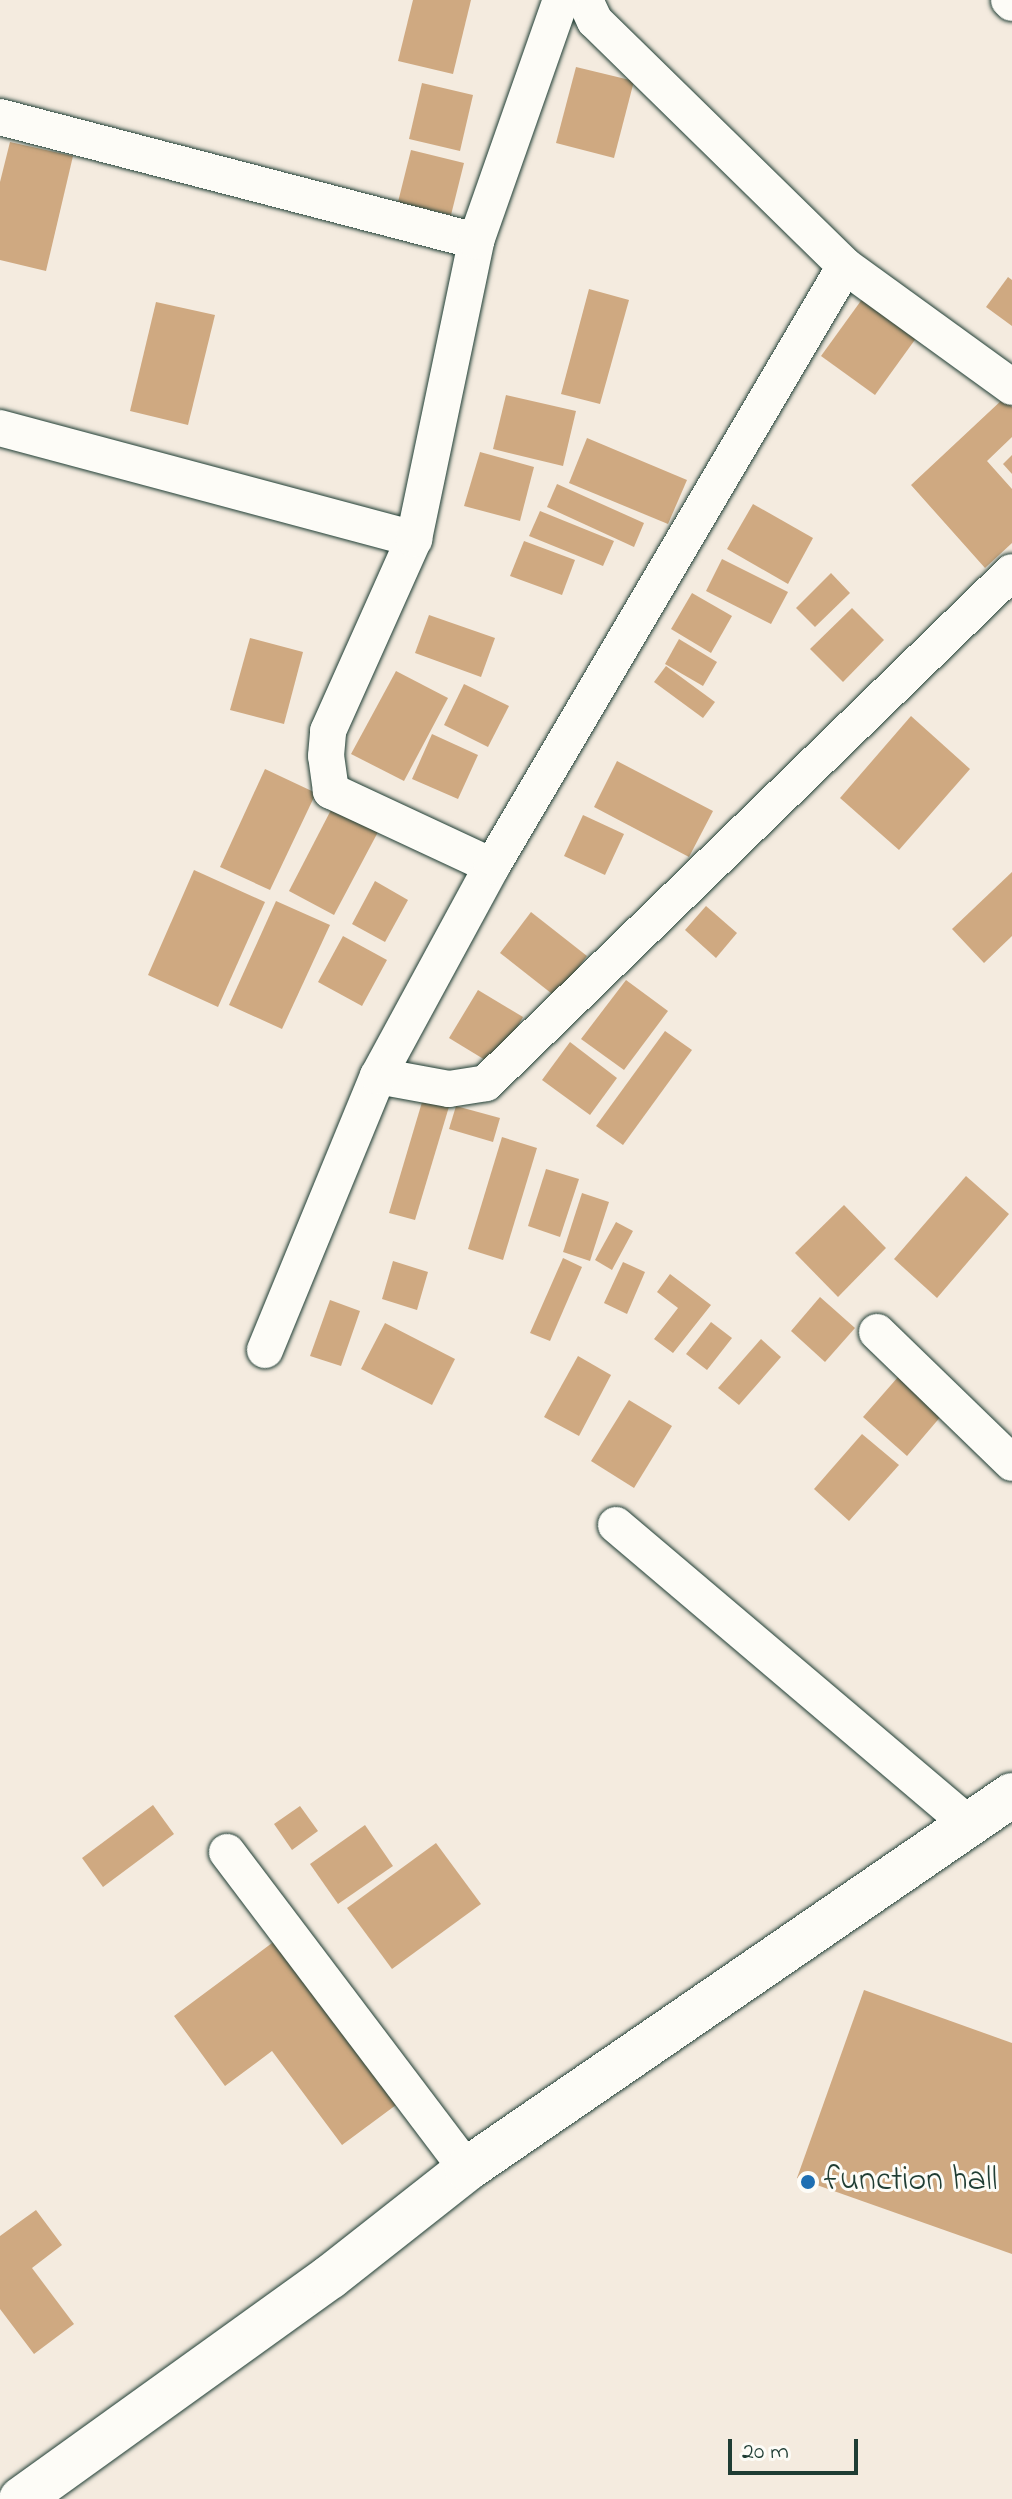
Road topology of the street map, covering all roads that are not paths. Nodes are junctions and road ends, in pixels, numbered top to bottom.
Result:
1 (561, 0) edge
2 (585, 0) edge
3 (0, 117) edge
4 (476, 241) junction
5 (845, 266) junction
6 (1012, 387) edge
7 (0, 428) edge
8 (414, 539) junction
9 (1012, 572) edge
10 (492, 866) junction
11 (378, 1076) junction
12 (877, 1332) dead end
13 (265, 1350) dead end
14 (1012, 1463) edge
15 (616, 1525) dead end
16 (1012, 1795) edge
17 (970, 1825) junction
18 (227, 1852) dead end
19 (467, 2169) junction
20 (21, 2499) edge

1 - 4 street
2 - 5 street
3 - 4 street
4 - 8 street
5 - 6 street
5 - 10 street
7 - 8 street
8 - 10 street
9 - 11 street
10 - 11 street
11 - 13 street
12 - 14 street
15 - 17 street
16 - 17 street
17 - 19 street
18 - 19 street
19 - 20 street

